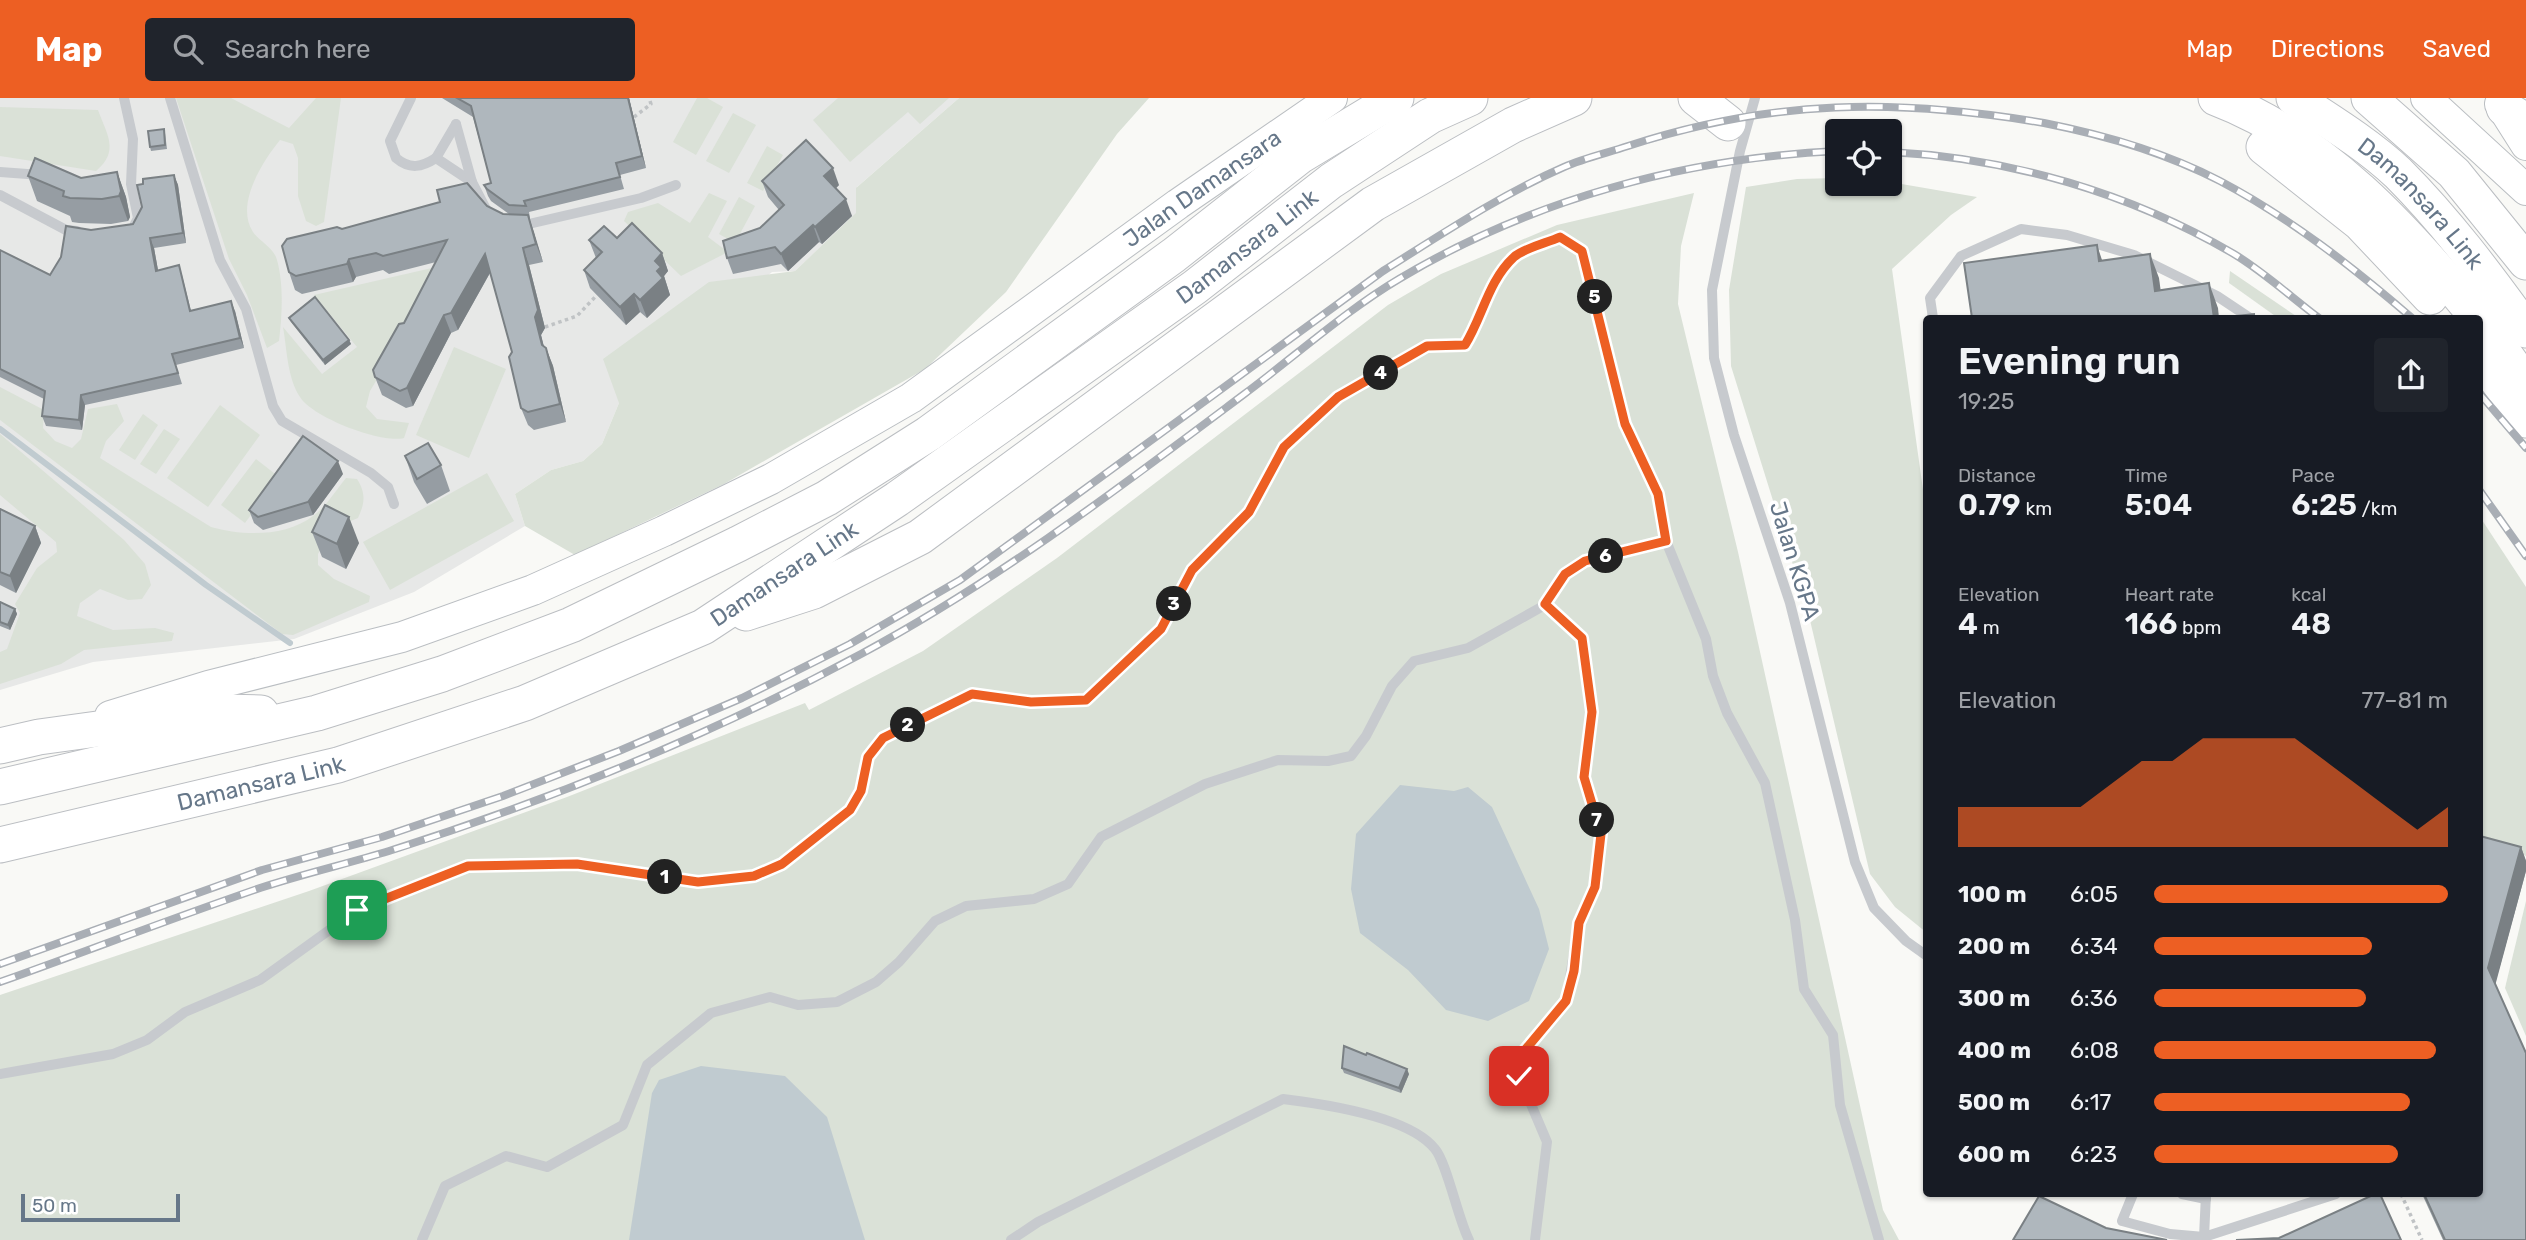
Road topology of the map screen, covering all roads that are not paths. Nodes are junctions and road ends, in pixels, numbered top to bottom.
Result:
1 (124, 98) edge
2 (170, 98) edge
3 (1317, 98) edge
4 (1332, 98) edge
5 (1396, 98) edge
6 (1470, 98) edge
7 (1574, 98) edge
8 (1755, 98) edge
9 (2196, 98) edge
10 (2216, 98) edge
11 (2294, 98) edge
12 (2369, 98) edge
13 (2426, 98) edge
14 (408, 99) edge
15 (2507, 109) edge
16 (1722, 120) edge
17 (2526, 145) edge
18 (436, 158) junction
19 (0, 172) edge
20 (49, 176) edge
21 (472, 182) junction
22 (117, 183) edge
23 (131, 184) junction
24 (676, 186) dead end
25 (2526, 190) edge
26 (0, 195) edge
27 (1178, 204) junction
28 (120, 231) edge
29 (89, 232) edge
30 (2526, 262) edge
31 (1933, 315) edge
32 (2246, 315) edge
33 (2446, 315) edge
34 (2476, 315) edge
35 (2483, 325) edge
36 (2526, 330) edge
37 (2483, 362) edge
38 (2526, 384) edge
39 (2526, 420) edge
40 (394, 504) dead end
41 (1666, 541) junction
42 (1545, 604) junction
43 (703, 627) junction
44 (317, 713) junction
45 (39, 737) junction
46 (0, 746) edge
47 (0, 787) edge
48 (0, 845) edge
49 (1923, 953) edge
50 (0, 1074) edge
51 (2132, 1197) edge
52 (2206, 1197) edge
53 (2327, 1197) edge
54 (2204, 1237) junction
55 (422, 1240) edge
56 (1011, 1240) edge
57 (1469, 1240) edge
58 (1535, 1240) edge
59 (1879, 1240) edge

1 - 23 lane
2 - 40 lane
3 - 27 main road
4 - 27 main road, Jalan Damansara
5 - 44 highway, Damansara Link
6 - 43 highway, Damansara Link
7 - 43 highway
8 - 16 lane, Jalan KGPA
9 - 33 highway
10 - 34 highway
11 - 36 highway, Damansara Link
12 - 30 highway, Damansara Link
13 - 25 main road
14 - 18 lane
15 - 17 main road
16 - 49 lane, Jalan KGPA
18 - 21 lane
18 - 21 lane
19 - 20 lane
21 - 24 lane
22 - 23 lane
23 - 28 lane
26 - 29 lane
27 - 45 main road, Jalan Damansara
31 - 32 lane
35 - 38 highway
37 - 39 highway
41 - 42 lane
41 - 50 lane
41 - 59 lane
42 - 55 lane
42 - 58 lane
43 - 48 highway, Damansara Link
44 - 45 highway
44 - 47 highway, Damansara Link
45 - 46 highway
51 - 54 lane
52 - 54 lane
53 - 54 lane
56 - 57 lane

